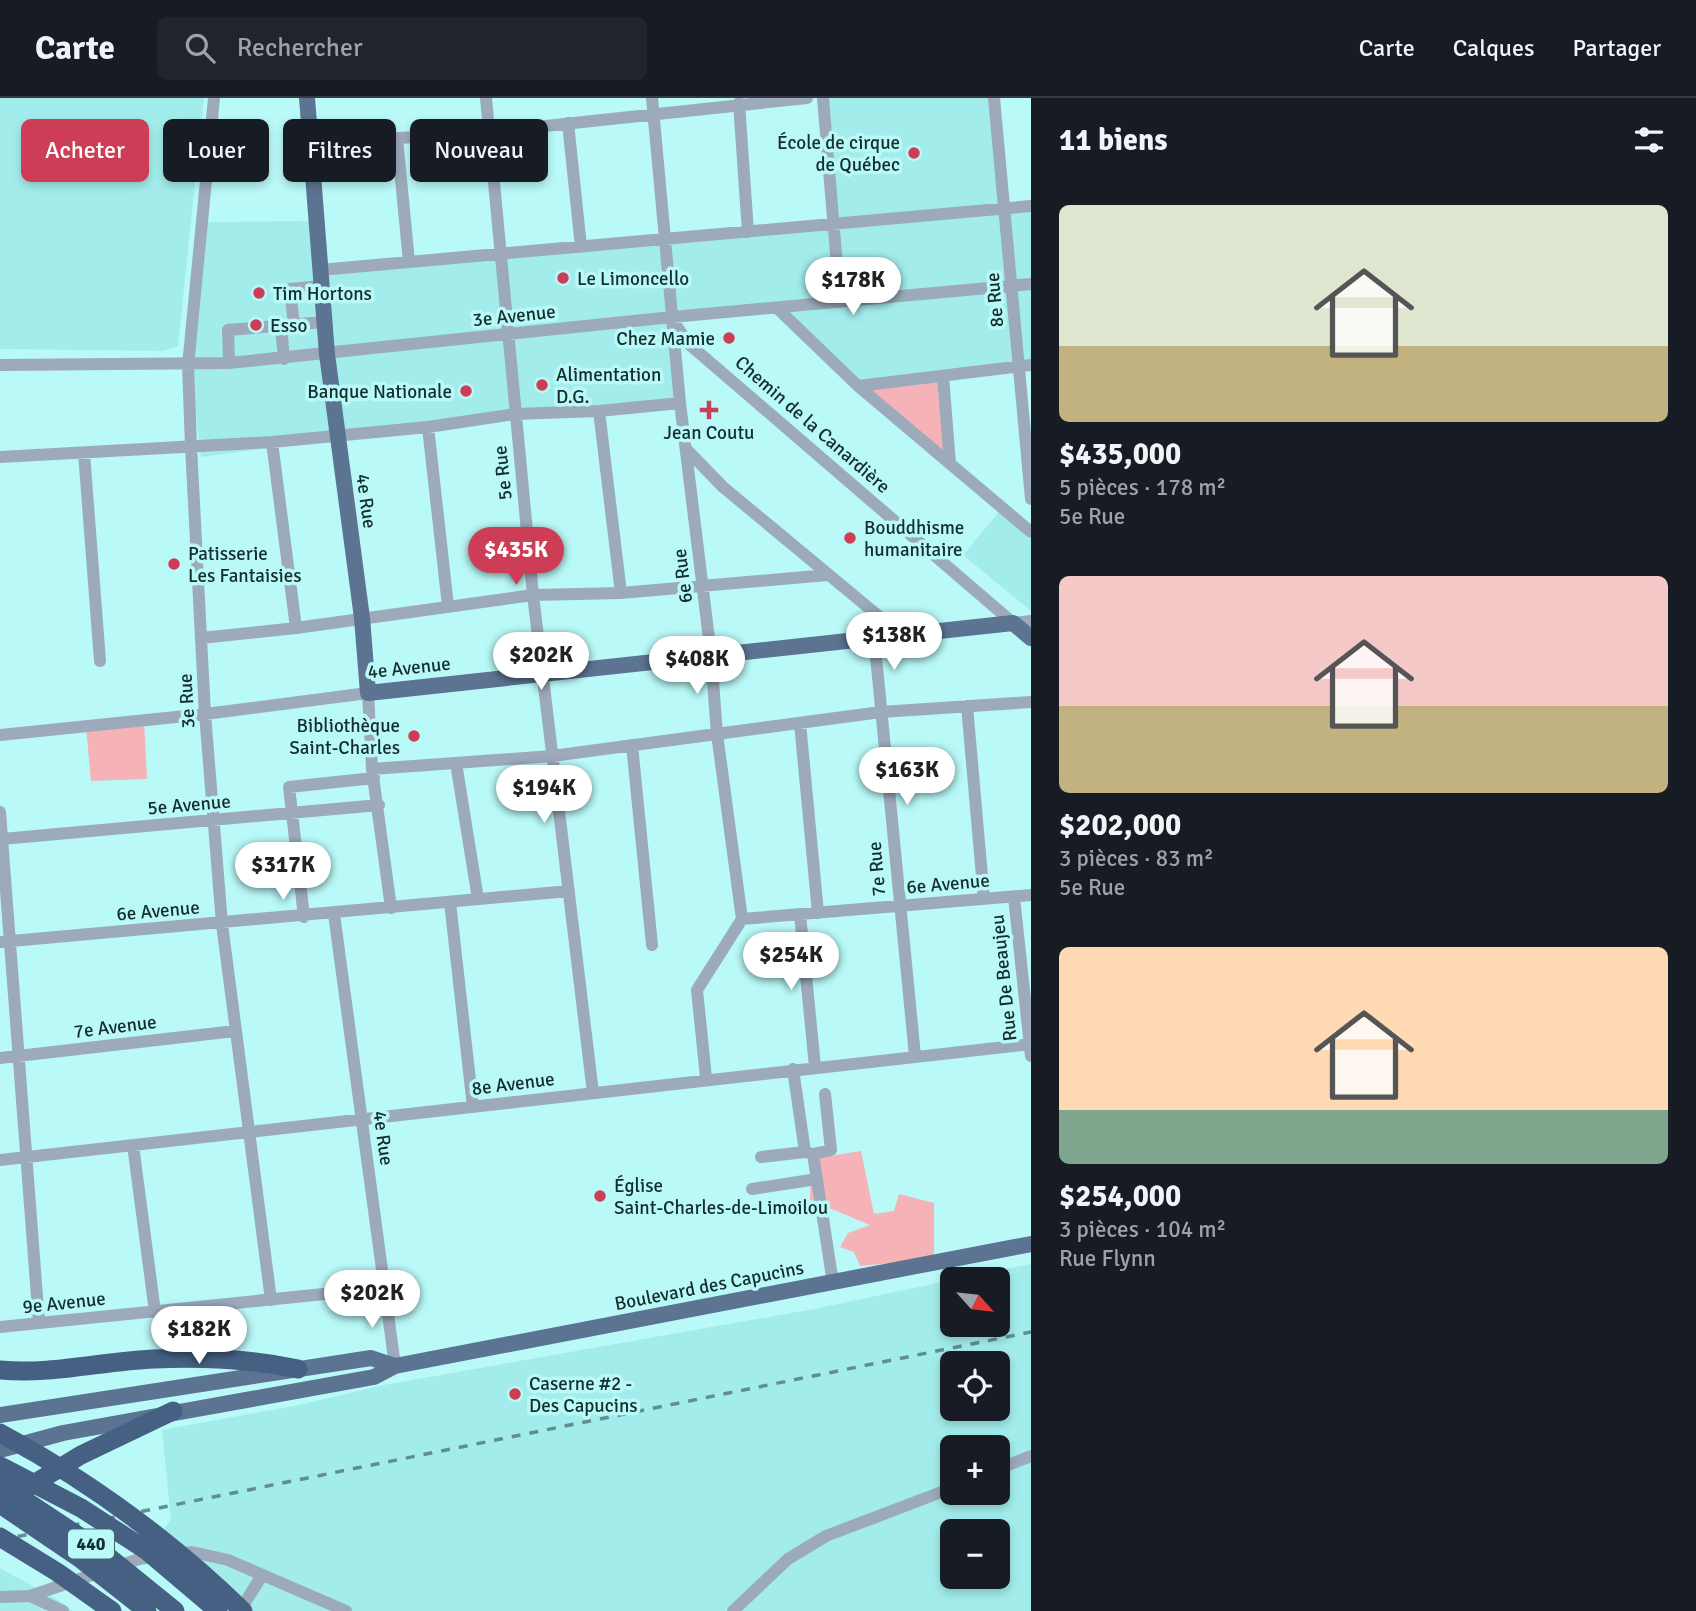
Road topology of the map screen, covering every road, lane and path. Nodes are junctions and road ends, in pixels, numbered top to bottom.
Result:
1 (214, 98) edge
2 (307, 98) edge
3 (486, 98) edge
4 (652, 98) edge
5 (807, 98) edge
6 (823, 98) edge
7 (994, 98) edge
8 (739, 103) junction
9 (654, 113) junction
10 (308, 119) edge
11 (488, 119) edge
12 (568, 123) junction
13 (548, 125) edge
14 (410, 137) edge
15 (397, 138) joint
16 (313, 182) edge
17 (493, 182) edge
18 (1031, 206) edge
19 (1004, 209) junction
20 (834, 224) junction
21 (747, 232) junction
22 (665, 239) junction
23 (581, 247) junction
24 (499, 254) junction
25 (408, 262) junction
26 (321, 278) junction
27 (1031, 284) edge
28 (1012, 286) junction
29 (840, 302) junction
30 (777, 308) junction
31 (672, 317) junction
32 (324, 322) junction
33 (287, 325) junction
34 (507, 335) junction
35 (327, 354) junction
36 (284, 359) junction
37 (229, 363) junction
38 (0, 365) edge
39 (188, 366) junction
40 (1025, 366) edge
41 (943, 376) junction
42 (858, 386) junction
43 (680, 403) junction
44 (599, 411) junction
45 (515, 414) junction
46 (428, 427) junction
47 (337, 434) junction
48 (272, 442) junction
49 (191, 446) junction
50 (687, 450) junction
51 (84, 453) junction
52 (0, 457) edge
53 (950, 464) junction
54 (1031, 499) edge
55 (1031, 532) edge
56 (828, 575) junction
57 (703, 584) junction
58 (621, 593) junction
59 (533, 595) junction
60 (448, 606) junction
61 (362, 618) junction
62 (1031, 621) edge
63 (1013, 623) junction
64 (296, 628) junction
65 (899, 633) junction
66 (874, 636) junction
67 (201, 638) junction
68 (1031, 638) edge
69 (711, 655) junction
70 (100, 661) dead end
71 (544, 673) junction
72 (368, 693) junction
73 (1031, 702) edge
74 (967, 706) junction
75 (881, 712) junction
76 (205, 714) junction
77 (800, 723) junction
78 (717, 734) junction
79 (0, 735) edge
80 (632, 745) junction
81 (552, 756) junction
82 (456, 763) junction
83 (373, 774) junction
84 (379, 805) junction
85 (0, 812) edge
86 (292, 814) junction
87 (213, 821) junction
88 (2, 839) junction
89 (569, 891) junction
90 (1031, 895) edge
91 (1014, 897) junction
92 (478, 899) junction
93 (984, 899) junction
94 (450, 902) junction
95 (899, 906) junction
96 (391, 908) junction
97 (818, 913) junction
98 (334, 914) junction
99 (800, 914) junction
100 (304, 917) junction
101 (742, 919) junction
102 (222, 924) junction
103 (5, 942) edge
104 (652, 945) dead end
105 (235, 1031) junction
106 (1031, 1048) edge
107 (19, 1056) junction
108 (915, 1056) junction
109 (0, 1058) edge
110 (815, 1067) junction
111 (793, 1069) junction
112 (706, 1078) junction
113 (593, 1093) junction
114 (825, 1094) dead end
115 (473, 1107) junction
116 (360, 1122) junction
117 (247, 1133) junction
118 (133, 1145) junction
119 (809, 1153) junction
120 (27, 1157) junction
121 (761, 1157) dead end
122 (0, 1160) edge
123 (817, 1179) junction
124 (752, 1189) dead end
125 (1031, 1244) edge
126 (832, 1283) junction
127 (383, 1288) junction
128 (271, 1300) junction
129 (155, 1312) junction
130 (39, 1323) junction
131 (0, 1327) edge
132 (395, 1366) junction
133 (298, 1369) junction
134 (7, 1371) edge
135 (173, 1412) junction
136 (0, 1415) edge
137 (0, 1433) edge
138 (0, 1450) edge
139 (1031, 1456) edge
140 (1010, 1464) edge
141 (0, 1466) edge
142 (0, 1484) edge
143 (940, 1493) edge
144 (0, 1504) edge
145 (0, 1538) edge
146 (261, 1577) junction
147 (30, 1596) junction
148 (0, 1597) edge
149 (63, 1611) edge
150 (112, 1611) edge
151 (147, 1611) edge
152 (175, 1611) edge
153 (218, 1611) edge
154 (232, 1611) edge
155 (243, 1611) edge
156 (346, 1611) edge
157 (733, 1611) edge

1 - 39 street, 3e Rue
2 - 10 main road, 4e Rue
3 - 11 street, 5e Rue
4 - 9 street, 6e Rue
5 - 8 street
6 - 20 street
7 - 19 street, 8e Rue
8 - 9 street
8 - 21 street
9 - 12 street
9 - 22 street, 6e Rue
12 - 13 street
12 - 23 street
14 - 15 street
15 - 25 street
16 - 26 main road, 4e Rue
17 - 24 street, 5e Rue
18 - 19 street
19 - 20 street
19 - 28 street, 8e Rue
20 - 21 street
20 - 29 street
21 - 22 street
22 - 23 street
22 - 31 street, 6e Rue
23 - 24 street
24 - 25 street
24 - 34 street, 5e Rue
25 - 26 street
26 - 32 main road, 4e Rue
26 - 33 street
27 - 28 street, 3e Avenue
28 - 29 street, 3e Avenue
28 - 40 street, 8e Rue
29 - 30 street, 3e Avenue
30 - 31 street, 3e Avenue
30 - 42 street
31 - 34 street, 3e Avenue
31 - 43 street, 6e Rue
31 - 63 street, Chemin de la Canardière
32 - 33 street
32 - 35 main road, 4e Rue
33 - 36 street
33 - 37 street
34 - 35 street, 3e Avenue
34 - 45 street, 5e Rue
35 - 36 street, 3e Avenue
35 - 47 main road, 4e Rue
36 - 37 street, 3e Avenue
37 - 39 street, 3e Avenue
38 - 39 street, 3e Avenue
39 - 49 street, 3e Rue
40 - 41 street
40 - 54 street, 8e Rue
41 - 42 street
41 - 53 street
42 - 53 street
43 - 44 street
43 - 50 street, 6e Rue
44 - 45 street
44 - 58 street
45 - 46 street
45 - 59 street, 5e Rue
46 - 47 street
46 - 60 street
47 - 48 street
47 - 61 main road, 4e Rue
48 - 49 street
48 - 64 street
49 - 51 street
49 - 67 street, 3e Rue
50 - 56 street
50 - 57 street, 6e Rue
51 - 52 street
51 - 70 street
53 - 55 street
56 - 57 street
56 - 65 street
57 - 58 street
57 - 69 street, 6e Rue
58 - 59 street
59 - 60 street
59 - 71 street, 5e Rue
60 - 61 street
61 - 64 street
61 - 72 main road, 4e Rue
62 - 63 street, 4e Avenue
63 - 65 main road, 4e Avenue
63 - 68 main road, Chemin de la Canardière
64 - 67 street
65 - 66 main road, 4e Avenue
66 - 69 main road, 4e Avenue
66 - 75 street, 7e Rue
67 - 76 street, 3e Rue
69 - 71 main road, 4e Avenue
69 - 78 street, 6e Rue
71 - 72 main road, 4e Avenue
71 - 81 street, 5e Rue
72 - 76 street, 4e Avenue
72 - 83 street, 4e Rue
73 - 74 street
74 - 75 street
74 - 93 street
75 - 77 street
75 - 95 street, 7e Rue
76 - 79 street, 4e Avenue
76 - 87 street, 3e Rue
77 - 78 street
77 - 97 street
78 - 80 street
78 - 101 street, 6e Rue
80 - 81 street
80 - 104 street
81 - 82 street
81 - 89 street, 5e Rue
82 - 83 street
82 - 92 street
83 - 84 street, 4e Rue
83 - 86 street
84 - 86 street, 5e Avenue
84 - 96 street, 4e Rue
85 - 88 street
86 - 87 street, 5e Avenue
86 - 100 street
87 - 88 street, 5e Avenue
87 - 102 street, 3e Rue
88 - 103 street
89 - 92 street, 6e Avenue
89 - 113 street, 5e Rue
90 - 91 street, 6e Avenue
91 - 93 street, 6e Avenue
91 - 106 street, Rue De Beaujeu
92 - 94 street, 6e Avenue
93 - 95 street, 6e Avenue
94 - 96 street, 6e Avenue
94 - 115 street
95 - 97 street, 6e Avenue
95 - 108 street, 7e Rue
96 - 98 street, 6e Avenue
97 - 99 street, 6e Avenue
98 - 100 street, 6e Avenue
98 - 116 street, 4e Rue
99 - 101 street, 6e Avenue
99 - 110 street
100 - 102 street, 6e Avenue
101 - 112 street
102 - 103 street, 6e Avenue
102 - 105 street, 3e Rue
103 - 107 street
105 - 107 street, 7e Avenue
105 - 117 street, 3e Rue
106 - 108 street, 8e Avenue
107 - 109 street, 7e Avenue
107 - 120 street
108 - 110 street, 8e Avenue
110 - 111 street, 8e Avenue
111 - 112 street, 8e Avenue
111 - 119 street
112 - 113 street, 8e Avenue
113 - 115 street, 8e Avenue
114 - 119 street
115 - 116 street, 8e Avenue
116 - 117 street, 8e Avenue
116 - 127 street, 4e Rue
117 - 118 street, 8e Avenue
117 - 128 street, 3e Rue
118 - 120 street, 8e Avenue
118 - 129 street
119 - 121 street
119 - 123 street
120 - 122 street, 8e Avenue
120 - 130 street
123 - 124 street
123 - 126 street
125 - 126 main road, Boulevard des Capucins
126 - 132 main road, Boulevard des Capucins
127 - 128 street, 9e Avenue
127 - 132 street, 4e Rue
128 - 129 street, 9e Avenue
129 - 130 street, 9e Avenue
130 - 131 street, 9e Avenue
132 - 133 main road, Boulevard des Capucins
132 - 135 main road, Boulevard des Capucins
133 - 134 highway
133 - 136 main road, Boulevard des Capucins
135 - 138 main road, Boulevard des Capucins
135 - 144 highway
137 - 155 highway, bridge
139 - 140 street
141 - 153 highway, bridge
142 - 152 highway, 440, bridge
143 - 157 street
144 - 151 highway, 440, bridge
145 - 150 highway, bridge
146 - 147 street
146 - 154 street
146 - 156 street
147 - 148 street
147 - 149 street

